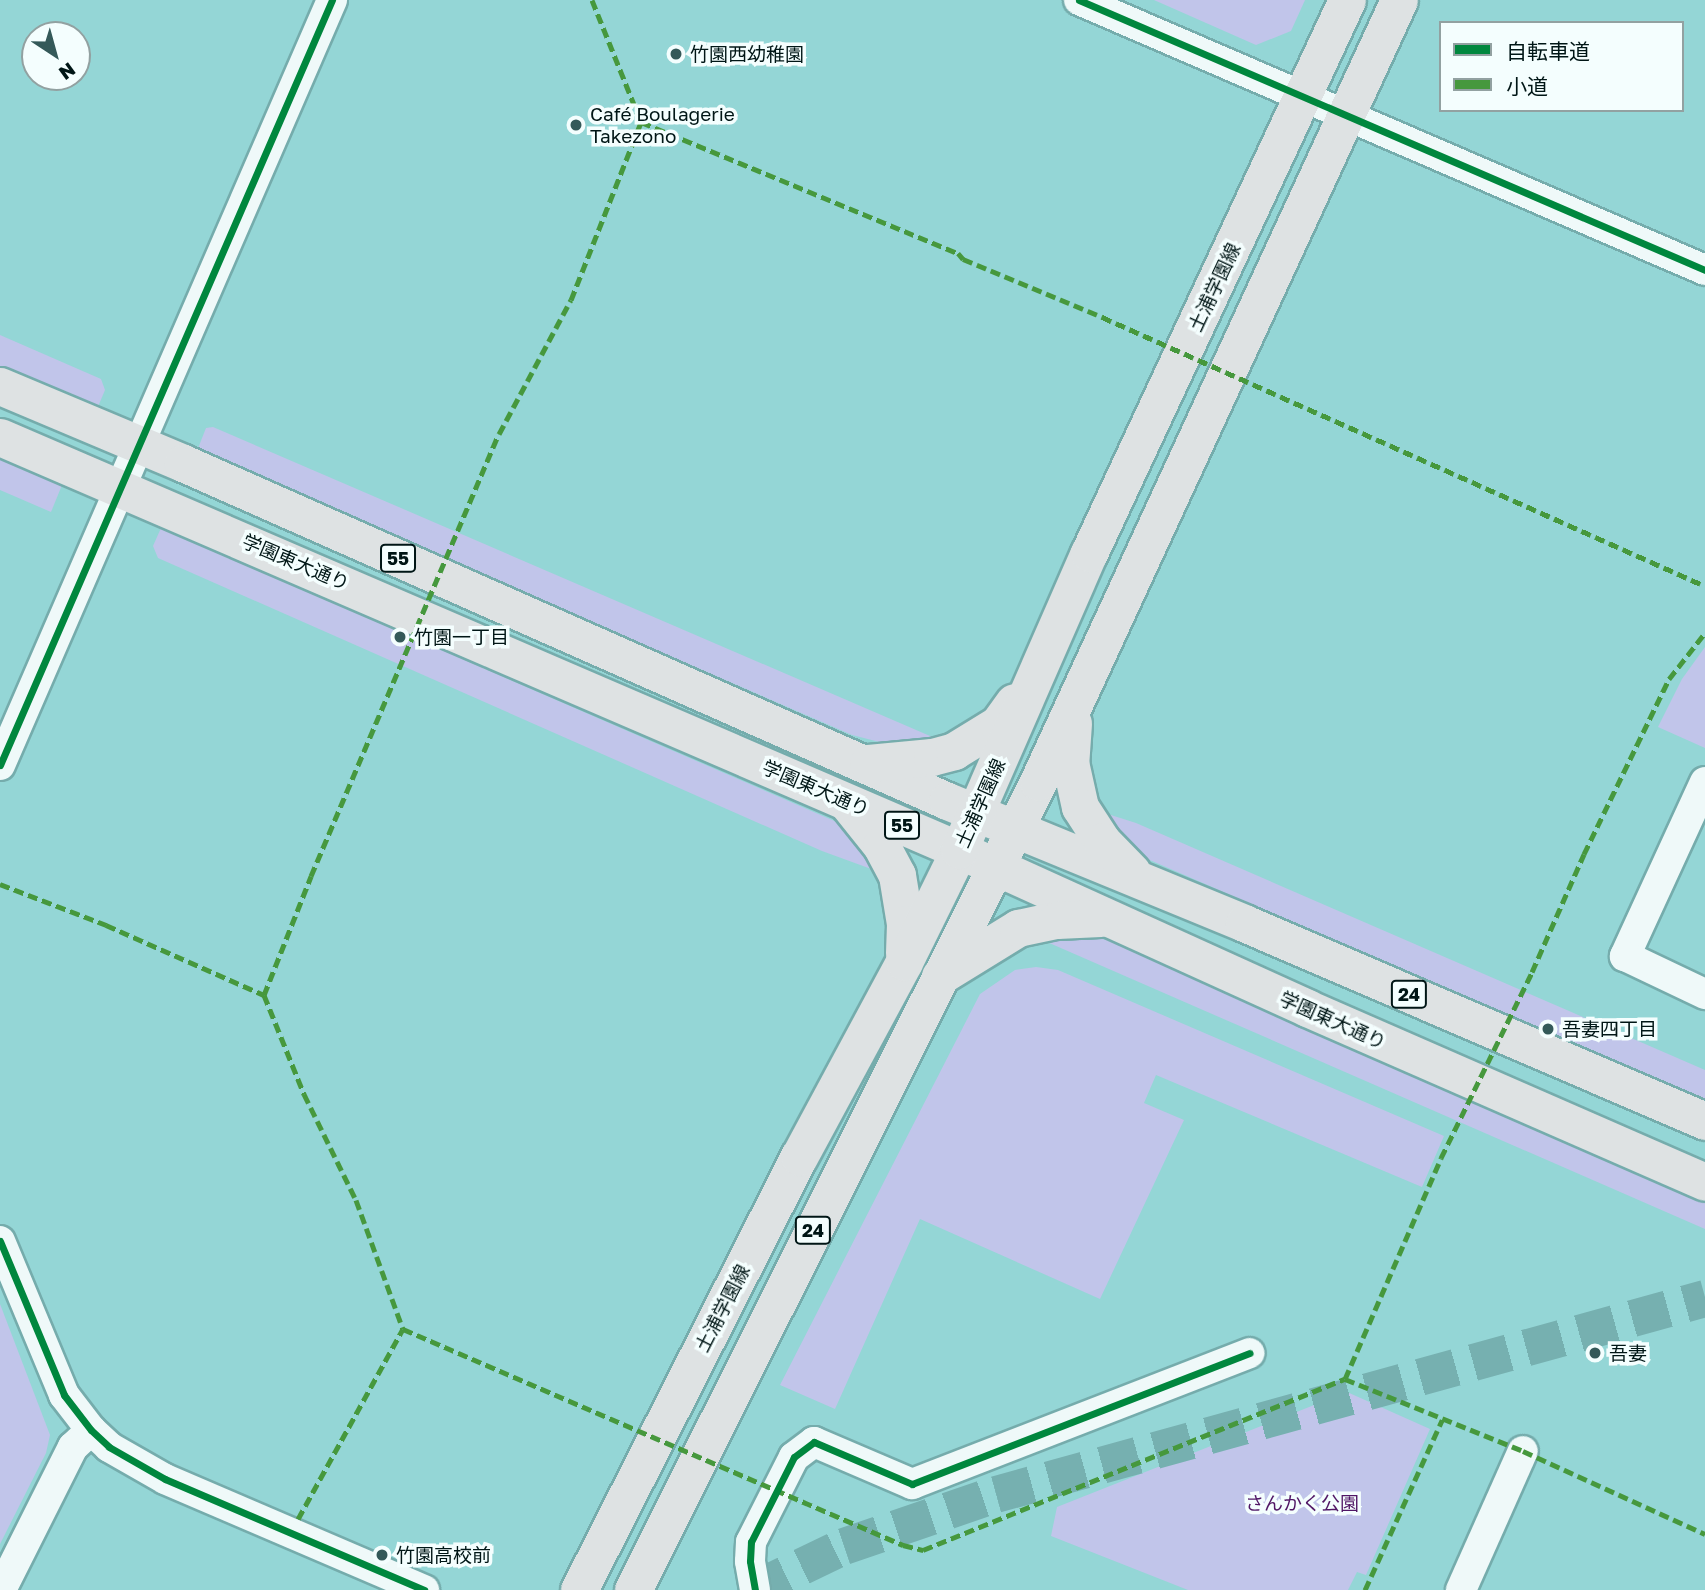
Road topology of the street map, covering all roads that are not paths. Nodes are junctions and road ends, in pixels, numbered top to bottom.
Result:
1 (332, 0) edge
2 (1079, 0) edge
3 (1347, 0) edge
4 (1399, 0) edge
5 (1302, 97) junction
6 (1346, 115) junction
7 (1705, 270) edge
8 (0, 386) edge
9 (0, 437) edge
10 (138, 444) junction
11 (119, 488) junction
12 (1037, 669) junction
13 (1076, 701) junction
14 (864, 763) junction
15 (0, 765) edge
16 (1705, 782) edge
17 (845, 800) junction
18 (975, 813) junction
19 (1014, 829) junction
20 (959, 850) junction
21 (995, 867) junction
22 (1144, 884) junction
23 (1108, 918) junction
24 (904, 962) junction
25 (940, 976) junction
26 (1705, 994) edge
27 (1705, 1121) edge
28 (1705, 1182) edge
29 (0, 1241) edge
30 (1249, 1353) dead end
31 (91, 1430) junction
32 (1523, 1451) dead end
33 (1, 1590) edge
34 (424, 1590) edge
35 (579, 1590) edge
36 (633, 1590) edge
37 (755, 1590) edge
38 (1461, 1590) edge

1 - 10 street
2 - 5 street
3 - 5 main road, 土浦学園線
4 - 6 main road, 土浦学園線
5 - 6 street
5 - 12 main road, 土浦学園線
6 - 7 street
6 - 13 main road, 土浦学園線
8 - 10 main road, 55
9 - 11 main road, 学園東大通り / 55
10 - 11 street
10 - 14 main road, 55
11 - 15 street
11 - 17 main road, 学園東大通り / 55
12 - 14 main road
12 - 18 main road, 土浦学園線
13 - 19 main road, 土浦学園線
13 - 22 main road
14 - 18 main road, 55
16 - 26 street
17 - 20 main road, 学園東大通り / 55
17 - 24 main road
18 - 19 main road, 55
18 - 20 main road, 土浦学園線 / 24
19 - 21 main road, 土浦学園線 / 24
19 - 22 main road, 24
20 - 21 main road, 学園東大通り
20 - 24 main road, 土浦学園線 / 24
21 - 23 main road, 学園東大通り
21 - 25 main road, 土浦学園線 / 24
22 - 27 main road, 24
23 - 25 main road
23 - 28 main road, 学園東大通り
24 - 35 main road, 土浦学園線 / 24
25 - 36 main road, 土浦学園線 / 24
29 - 31 street
30 - 37 street
31 - 33 street
31 - 34 street
32 - 38 street

